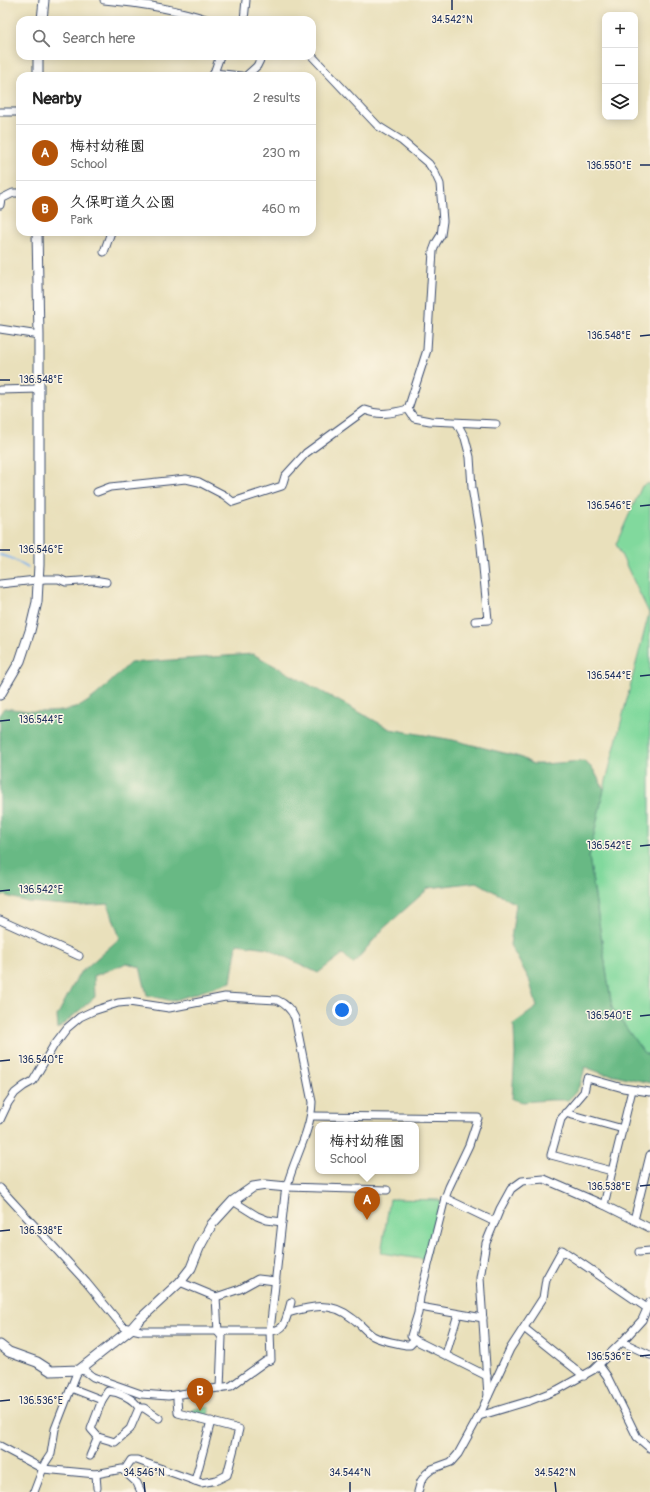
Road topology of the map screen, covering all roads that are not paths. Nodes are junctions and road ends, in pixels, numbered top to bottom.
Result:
1 (44, 0) edge
2 (104, 0) edge
3 (246, 0) edge
4 (42, 16) edge
5 (195, 16) edge
6 (244, 16) edge
7 (38, 60) edge
8 (219, 60) edge
9 (260, 60) edge
10 (316, 60) edge
11 (38, 72) edge
12 (215, 72) edge
13 (250, 72) edge
14 (0, 112) edge
15 (16, 112) edge
16 (16, 193) edge
17 (0, 200) edge
18 (37, 236) edge
19 (110, 236) edge
20 (104, 252) dead end
21 (0, 329) edge
22 (39, 335) junction
23 (39, 389) junction
24 (0, 390) edge
25 (408, 409) junction
26 (457, 423) junction
27 (496, 424) dead end
28 (97, 492) dead end
29 (38, 580) junction
30 (106, 582) dead end
31 (0, 584) edge
32 (475, 621) dead end
33 (0, 695) edge
34 (0, 920) edge
35 (79, 956) dead end
36 (632, 1090) junction
37 (650, 1092) edge
38 (565, 1114) junction
39 (312, 1116) junction
40 (0, 1120) edge
41 (622, 1129) junction
42 (650, 1155) edge
43 (612, 1171) junction
44 (287, 1187) junction
45 (0, 1188) edge
46 (388, 1190) dead end
47 (445, 1198) junction
48 (233, 1201) junction
49 (604, 1205) junction
50 (634, 1220) junction
51 (282, 1222) junction
52 (495, 1222) junction
53 (650, 1228) edge
54 (650, 1251) edge
55 (639, 1252) dead end
56 (276, 1281) junction
57 (180, 1282) junction
58 (216, 1297) junction
59 (291, 1302) dead end
60 (649, 1305) edge
61 (420, 1307) junction
62 (288, 1313) junction
63 (458, 1314) junction
64 (483, 1318) junction
65 (524, 1328) junction
66 (130, 1330) junction
67 (270, 1331) junction
68 (218, 1332) junction
69 (414, 1340) junction
70 (622, 1342) junction
71 (0, 1345) edge
72 (446, 1354) junction
73 (650, 1355) edge
74 (599, 1365) junction
75 (80, 1370) junction
76 (487, 1376) junction
77 (584, 1376) junction
78 (71, 1388) junction
79 (220, 1388) junction
80 (488, 1396) junction
81 (102, 1400) junction
82 (177, 1400) dead end
83 (139, 1408) junction
84 (479, 1416) junction
85 (159, 1418) dead end
86 (211, 1421) junction
87 (98, 1437) junction
88 (0, 1446) edge
89 (650, 1448) edge
90 (90, 1456) dead end
91 (43, 1470) junction
92 (124, 1471) junction
93 (96, 1474) junction
94 (195, 1481) junction
95 (97, 1488) dead end
96 (34, 1492) edge
97 (140, 1492) edge
98 (418, 1492) edge

1 - 4 street
2 - 5 street
3 - 6 street
7 - 11 street
8 - 12 street
9 - 13 street
10 - 25 street
14 - 15 street
16 - 17 street
18 - 22 street
19 - 20 street
21 - 22 street
22 - 23 street
23 - 24 street
23 - 29 street
25 - 26 street
25 - 28 street
26 - 27 street
26 - 32 street
29 - 30 street
29 - 31 street
29 - 33 street
34 - 35 street
36 - 37 street
36 - 38 street
36 - 41 street
38 - 41 street
38 - 43 street
39 - 40 street
39 - 44 street
39 - 47 street
41 - 43 street
42 - 50 street
43 - 49 street
44 - 46 street
44 - 48 street
44 - 51 street
45 - 66 street
47 - 52 street
47 - 61 street
48 - 51 street
48 - 57 street
49 - 50 street
49 - 52 street
50 - 53 street
51 - 56 street
52 - 64 street
54 - 55 street
56 - 58 street
56 - 67 street
57 - 58 street
57 - 66 street
58 - 68 street
59 - 62 street
60 - 65 street
60 - 70 street
61 - 63 street
61 - 69 street
62 - 67 street
62 - 69 street
63 - 64 street
63 - 72 street
64 - 76 street
65 - 77 street
65 - 80 street
66 - 68 street
66 - 75 street
67 - 68 street
67 - 79 street
68 - 79 street
69 - 72 street
70 - 73 street
70 - 74 street
71 - 75 street
72 - 76 street
74 - 77 street
74 - 89 street
75 - 78 street
75 - 79 street
76 - 80 street
77 - 84 street
78 - 81 street
78 - 91 street
80 - 84 street
81 - 83 street
81 - 87 street
82 - 86 street
83 - 85 street
83 - 87 street
84 - 98 street
86 - 94 street
86 - 94 street
87 - 90 street
88 - 91 street
91 - 93 street
91 - 96 street
92 - 93 street
92 - 94 street
92 - 97 street
93 - 95 street

